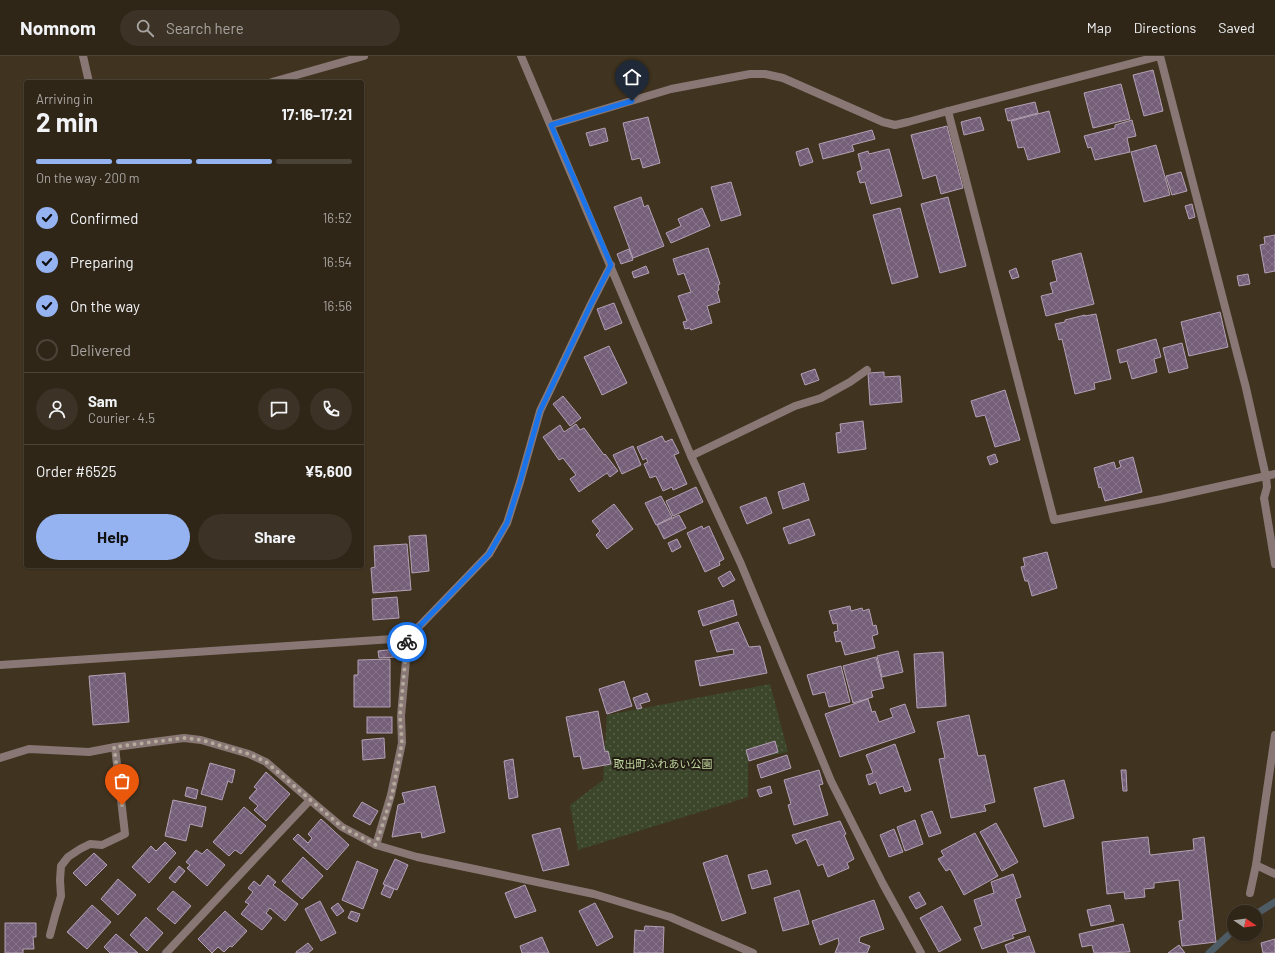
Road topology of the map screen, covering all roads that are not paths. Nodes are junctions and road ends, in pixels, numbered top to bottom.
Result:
1 (83, 56) edge
2 (364, 56) edge
3 (521, 56) edge
4 (1160, 56) edge
5 (88, 80) edge
6 (279, 80) edge
7 (948, 111) junction
8 (551, 125) junction
9 (611, 265) junction
10 (867, 370) dead end
11 (691, 456) junction
12 (1275, 474) edge
13 (1266, 477) junction
14 (1275, 564) edge
15 (408, 638) junction
16 (1, 664) edge
17 (1275, 736) edge
18 (114, 747) junction
19 (0, 758) edge
20 (310, 800) junction
21 (376, 845) junction
22 (1256, 865) junction
23 (1275, 874) edge
24 (1250, 893) dead end
25 (50, 935) dead end
26 (166, 953) edge
27 (753, 953) edge
28 (922, 953) edge

1 - 5 street
2 - 6 street
3 - 8 street
4 - 7 street
4 - 13 street
7 - 8 street
7 - 13 street
8 - 9 street
9 - 11 street
9 - 15 street
10 - 11 street
11 - 28 street
12 - 13 street
13 - 14 street
15 - 16 street
15 - 21 street
17 - 22 street
18 - 19 street
18 - 20 street
18 - 25 street
20 - 21 street
20 - 26 street
21 - 27 street
22 - 23 street
22 - 24 street

